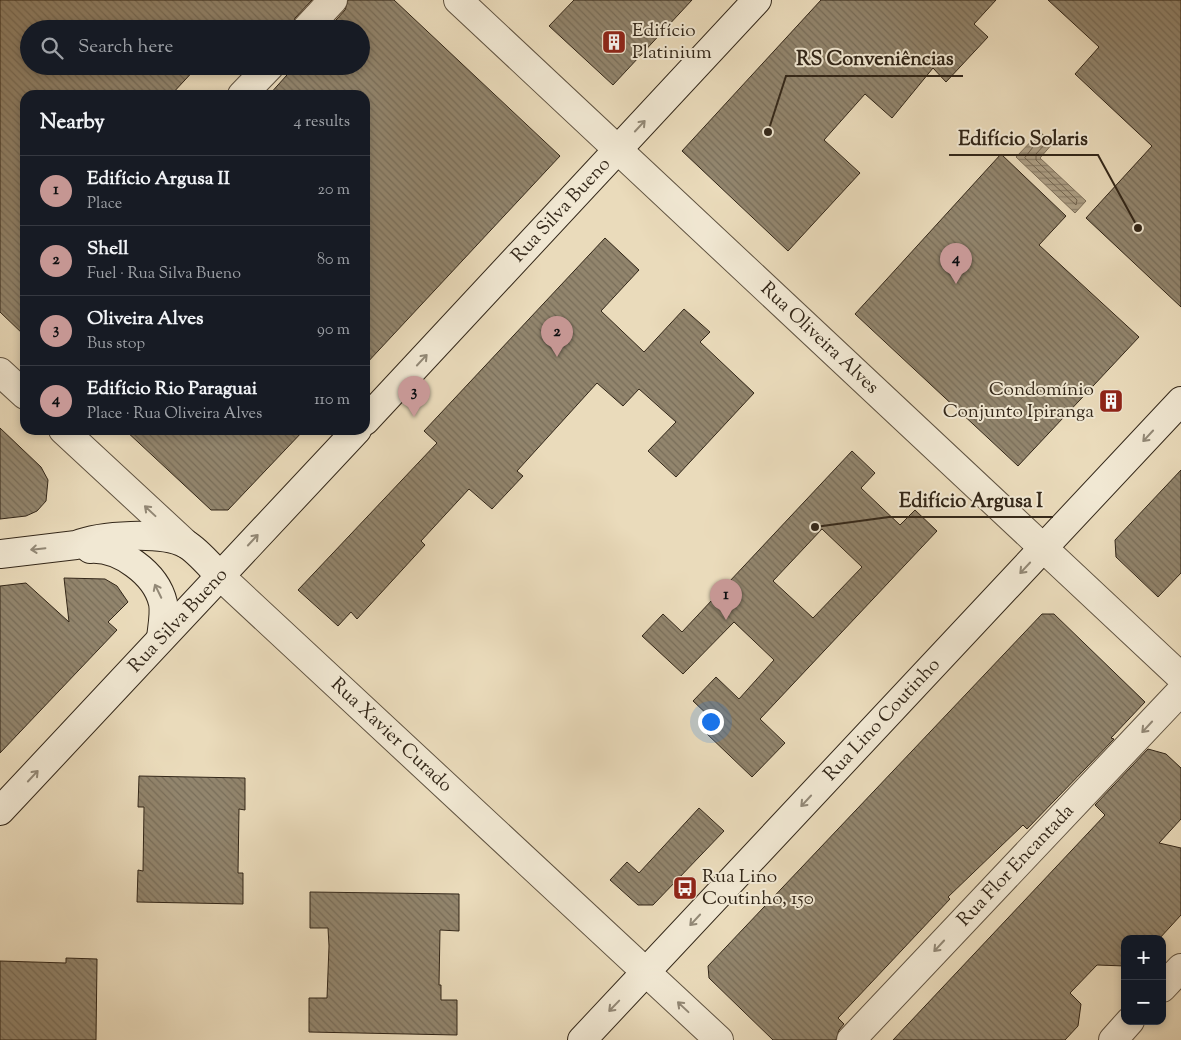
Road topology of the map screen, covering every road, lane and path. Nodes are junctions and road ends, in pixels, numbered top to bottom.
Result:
1 (333, 0) edge
2 (458, 0) edge
3 (758, 0) edge
4 (314, 20) edge
5 (261, 75) edge
6 (247, 90) edge
7 (618, 150) junction
8 (0, 372) edge
9 (20, 390) edge
10 (1181, 401) edge
11 (370, 416) edge
12 (68, 435) edge
13 (352, 435) edge
14 (186, 544) junction
15 (76, 545) junction
16 (1043, 548) junction
17 (0, 554) edge
18 (220, 576) junction
19 (161, 638) junction
20 (1181, 677) edge
21 (1181, 691) edge
22 (0, 811) edge
23 (1181, 968) edge
24 (646, 973) junction
25 (1166, 984) edge
26 (1126, 1025) edge
27 (582, 1040) edge
28 (719, 1040) edge
29 (851, 1040) edge
30 (1113, 1040) edge

1 - 4 street
2 - 7 street, Rua Oliveira Alves
7 -> 3 street, Rua Silva Bueno
5 - 6 street
11 -> 7 street, Rua Silva Bueno
7 - 16 street, Rua Oliveira Alves
8 - 9 street
10 -> 16 street, Rua Lino Coutinho
14 -> 12 street, Rua Xavier Curado
18 -> 13 street, Rua Silva Bueno
14 - 15 street
14 - 18 street, Rua Xavier Curado
15 -> 17 street
19 -> 15 street
16 - 20 street, Rua Oliveira Alves
16 -> 24 street, Rua Lino Coutinho
18 - 19 street, Rua Silva Bueno
18 - 24 street, Rua Xavier Curado
22 -> 19 street, Rua Silva Bueno
21 -> 29 street, Rua Flor Encantada
23 - 25 street
24 -> 27 street, Rua Lino Coutinho
28 -> 24 street, Rua Xavier Curado
26 - 30 street

